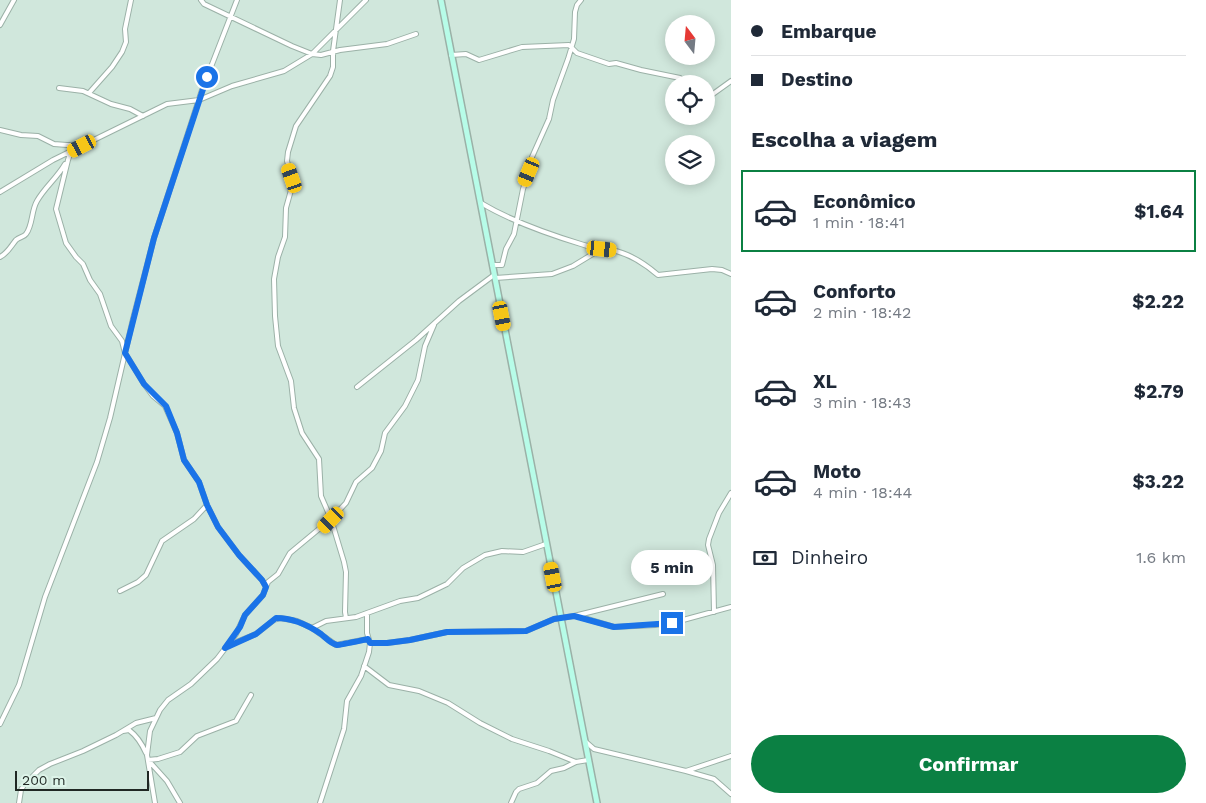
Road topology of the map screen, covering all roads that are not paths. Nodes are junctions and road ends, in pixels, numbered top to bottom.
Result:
1 (14, 0) edge
2 (131, 0) edge
3 (196, 0) edge
4 (237, 0) edge
5 (340, 0) edge
6 (366, 0) edge
7 (441, 0) edge
8 (581, 0) edge
9 (203, 2) edge
10 (231, 18) junction
11 (0, 25) edge
12 (337, 29) junction
13 (416, 34) dead end
14 (572, 48) junction
15 (333, 52) junction
16 (312, 54) junction
17 (451, 55) junction
18 (665, 75) edge
19 (731, 81) edge
20 (59, 88) dead end
21 (89, 93) junction
22 (715, 93) edge
23 (199, 100) junction
24 (143, 116) junction
25 (0, 130) edge
26 (68, 145) junction
27 (82, 146) junction
28 (71, 151) junction
29 (68, 160) junction
30 (0, 192) edge
31 (480, 203) junction
32 (517, 220) junction
33 (600, 249) junction
34 (0, 257) edge
35 (492, 265) junction
36 (731, 274) edge
37 (494, 277) junction
38 (434, 325) junction
39 (125, 353) junction
40 (357, 387) dead end
41 (731, 493) edge
42 (207, 505) junction
43 (331, 520) junction
44 (546, 544) junction
45 (266, 587) junction
46 (120, 592) dead end
47 (663, 594) dead end
48 (731, 607) edge
49 (559, 609) junction
50 (714, 612) junction
51 (367, 613) junction
52 (574, 616) junction
53 (346, 618) junction
54 (561, 618) junction
55 (554, 619) junction
56 (312, 628) junction
57 (369, 641) junction
58 (225, 648) junction
59 (364, 666) junction
60 (251, 695) dead end
61 (156, 718) junction
62 (0, 724) edge
63 (121, 732) junction
64 (584, 739) junction
65 (594, 750) junction
66 (731, 756) edge
67 (148, 758) junction
68 (588, 758) junction
69 (576, 762) junction
70 (686, 770) junction
71 (731, 794) edge
72 (19, 803) edge
73 (155, 803) edge
74 (180, 803) edge
75 (320, 803) edge
76 (511, 803) edge
77 (597, 803) edge

1 - 11 street
2 - 21 street
3 - 9 street
4 - 10 street
5 - 12 street
6 - 12 street
7 - 17 street
8 - 14 street
9 - 10 street
10 - 16 street
10 - 23 street
12 - 15 street
12 - 16 street
13 - 15 street
14 - 17 street
14 - 18 street
14 - 32 street
15 - 16 street
15 - 43 street
16 - 23 street
17 - 31 street
19 - 22 street
20 - 21 street
21 - 24 street
23 - 24 street
23 - 39 street
24 - 27 street
25 - 26 street
26 - 27 street
26 - 28 street
27 - 28 street
28 - 29 street
28 - 30 street
29 - 34 street
29 - 39 street
31 - 32 street
31 - 35 street
32 - 33 street
32 - 35 street
33 - 36 street
33 - 37 street
35 - 37 street
37 - 38 street
37 - 44 street
38 - 40 street
38 - 43 street
39 - 42 street
39 - 62 street
41 - 50 street
42 - 45 street
42 - 46 street
43 - 45 street
43 - 53 street
44 - 49 street
44 - 51 street
45 - 58 street
47 - 52 street
48 - 50 street
49 - 54 street
49 - 55 street
50 - 52 street
51 - 53 street
51 - 57 street
52 - 54 street
53 - 56 street
54 - 55 street
54 - 64 street
55 - 57 street
56 - 57 street
56 - 58 street
57 - 59 street
58 - 61 street
59 - 69 street
59 - 75 street
60 - 67 street
61 - 63 street
61 - 67 street
63 - 67 street
63 - 72 street
64 - 65 street
64 - 68 street
65 - 68 street
65 - 70 street
66 - 70 street
67 - 73 street
67 - 74 street
68 - 69 street
68 - 77 street
69 - 76 street
70 - 71 street

